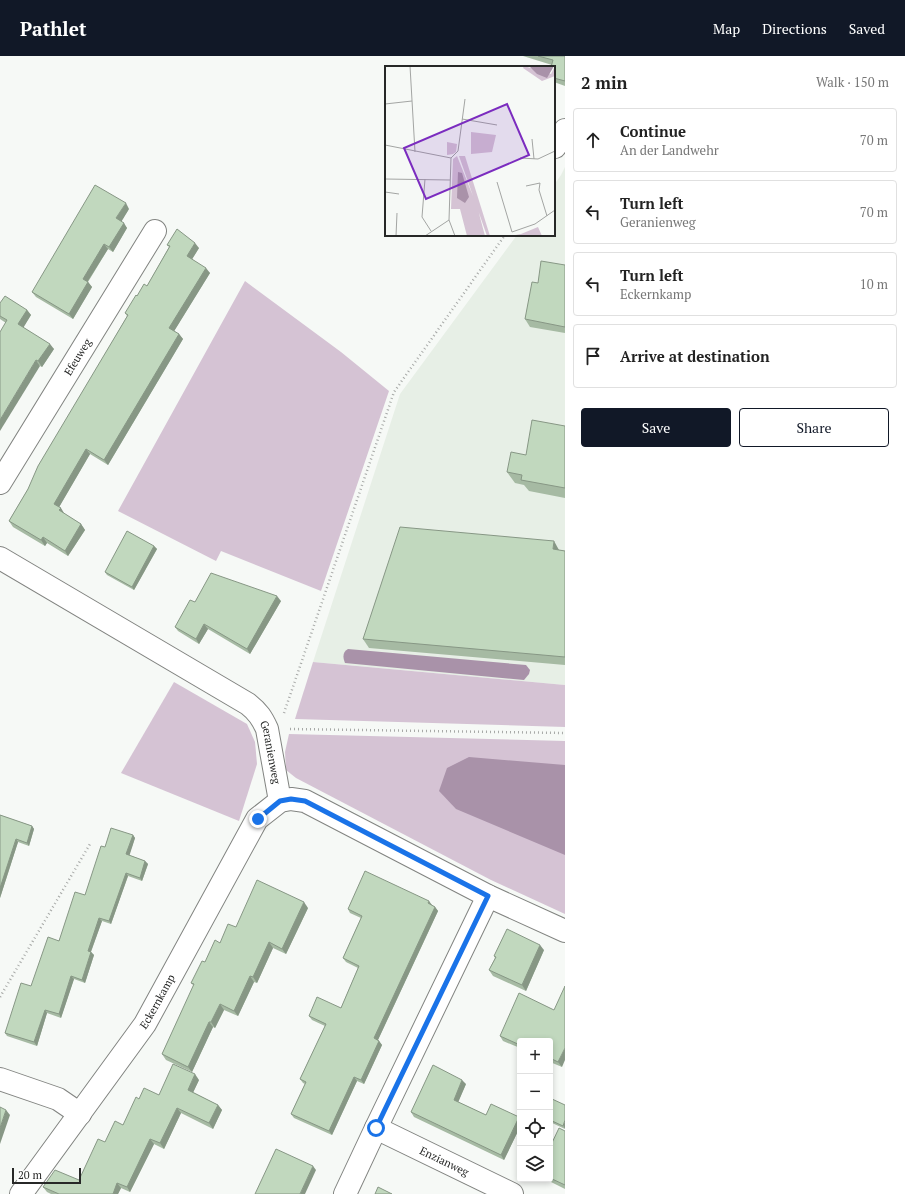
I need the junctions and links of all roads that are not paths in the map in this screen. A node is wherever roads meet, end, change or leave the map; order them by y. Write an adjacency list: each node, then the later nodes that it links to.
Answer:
1 (155, 230): 2 (street, Efeuweg)
2 (0, 483)
3 (0, 558): 4 (street, Geranienweg)
4 (280, 801): 5 (street); 8 (street, Eckernkamp)
5 (488, 896): 6 (street); 9 (street)
6 (565, 931)
7 (0, 1078): 8 (street)
8 (80, 1114): 10 (street, Eckernkamp)
9 (376, 1128): 11 (street); 12 (street, Enzianweg)
10 (21, 1194)
11 (345, 1194)
12 (512, 1194)

